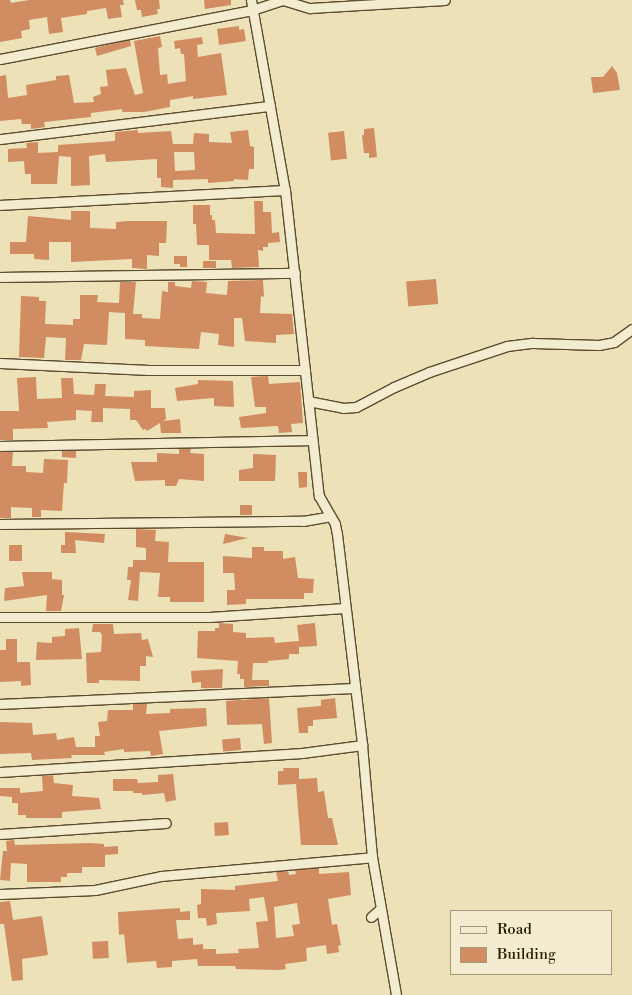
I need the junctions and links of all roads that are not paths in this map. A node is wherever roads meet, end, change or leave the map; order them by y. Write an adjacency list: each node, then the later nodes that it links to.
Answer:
1 (250, 0): 3 (street)
2 (445, 0): 3 (street)
3 (252, 10): 4 (street); 5 (street)
4 (0, 59)
5 (270, 106): 6 (street); 7 (street)
6 (0, 139)
7 (285, 190): 8 (street); 9 (street)
8 (0, 205)
9 (295, 273): 10 (street); 13 (street)
10 (0, 277)
11 (632, 329): 14 (street)
12 (0, 363): 13 (street)
13 (305, 370): 14 (street)
14 (308, 401): 15 (street)
15 (312, 440): 16 (street); 17 (street)
16 (0, 446)
17 (330, 516): 18 (street); 19 (street)
18 (0, 524)
19 (345, 608): 20 (street); 21 (street)
20 (0, 617)
21 (355, 688): 22 (street); 23 (street)
22 (0, 704)
23 (362, 745): 24 (street); 27 (street)
24 (0, 772)
25 (166, 823): 26 (street)
26 (0, 834)
27 (372, 857): 28 (street); 29 (street)
28 (0, 894)
29 (380, 909): 30 (street); 31 (street)
30 (371, 917)
31 (396, 995)

